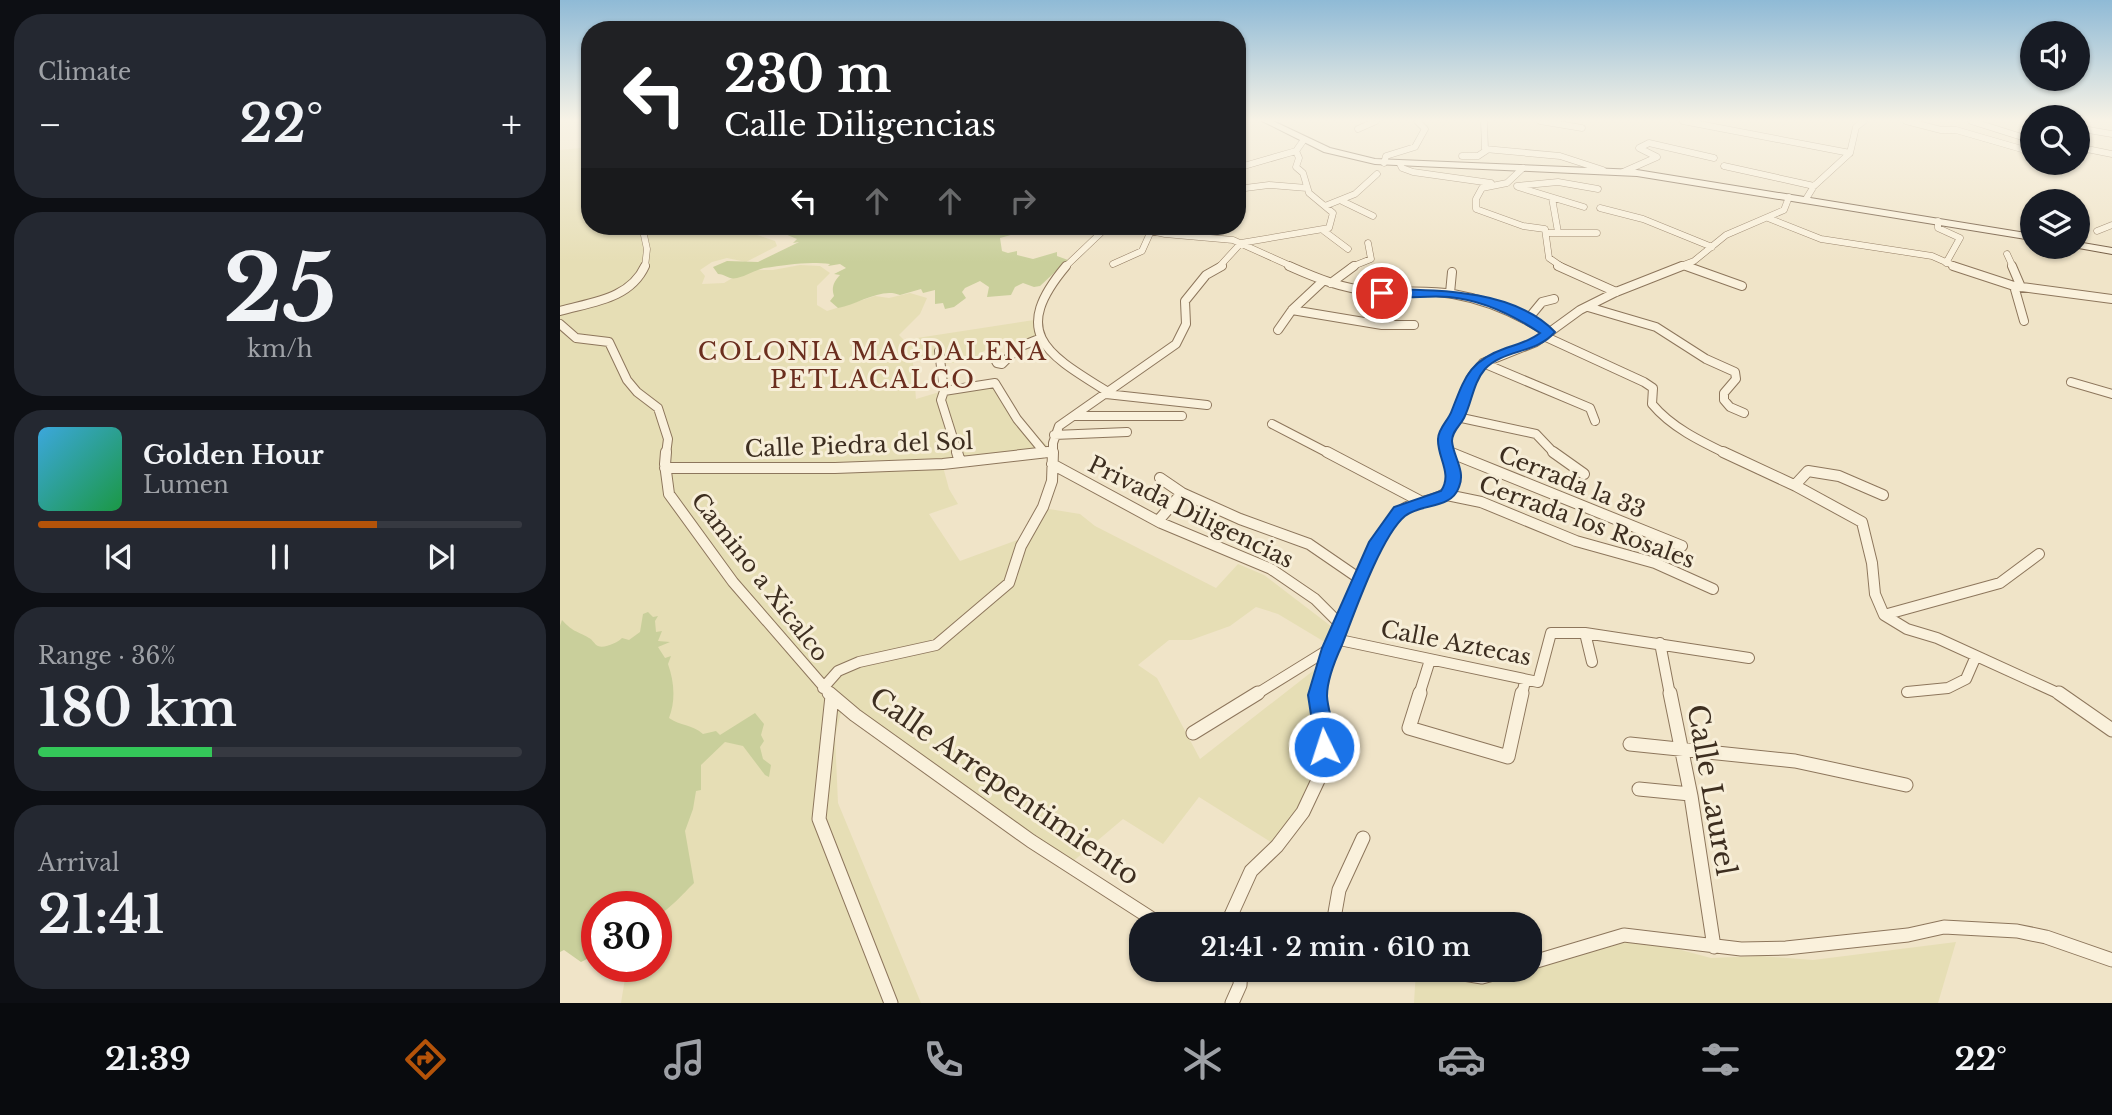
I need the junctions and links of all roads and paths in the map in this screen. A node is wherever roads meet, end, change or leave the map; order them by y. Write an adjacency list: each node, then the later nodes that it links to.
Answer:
1 (1297, 168): 17 (street)
2 (1402, 168): 13 (street)
3 (1517, 168): 4 (main road)
4 (1523, 168): 9 (main road); 12 (street)
5 (1596, 168): 9 (street)
6 (1633, 168): 10 (street)
7 (1732, 168): 15 (street)
8 (1834, 168): 15 (street)
9 (1603, 170): 10 (main road)
10 (1623, 172): 20 (main road)
11 (1377, 174): 23 (street)
12 (1507, 183): 13 (street); 14 (street)
13 (1495, 184): 35 (street)
14 (1517, 186): 18 (street); 19 (street)
15 (1814, 186): 22 (street)
16 (1246, 188): 17 (street)
17 (1307, 188): 25 (street)
18 (1598, 189)
19 (1539, 194): 21 (street); 24 (street)
20 (1789, 197): 22 (main road); 29 (street)
21 (1552, 198): 26 (street); 34 (street)
22 (1806, 199): 30 (main road)
23 (1342, 201): 25 (street); 28 (street)
24 (1534, 202)
25 (1325, 206): 32 (street)
26 (1584, 207)
27 (1600, 208): 44 (street)
28 (1373, 216)
29 (1768, 218): 44 (street); 49 (street)
30 (1937, 221): 41 (main road); 49 (street)
31 (2112, 225): 33 (street)
32 (1324, 231): 42 (street); 46 (street)
33 (2097, 231)
34 (1558, 232): 35 (street); 36 (street)
35 (1546, 233): 56 (street)
36 (1597, 233)
37 (643, 235): 62 (street)
38 (1099, 235): 69 (street)
39 (1146, 235): 50 (street)
40 (1191, 235): 42 (street)
41 (2020, 235)
42 (1241, 243): 53 (street); 75 (street)
43 (1368, 243): 53 (street)
44 (1712, 247): 51 (street)
45 (2090, 247): 47 (main road)
46 (1348, 249)
47 (2112, 251)
48 (2007, 254): 55 (street)
49 (1946, 263): 55 (street)
50 (1113, 264)
51 (1684, 265): 54 (street); 56 (street)
52 (1452, 272): 57 (street)
53 (1327, 282): 57 (street); 61 (street)
54 (1742, 286)
55 (2017, 286): 59 (street); 64 (street)
56 (1616, 292): 60 (street)
57 (1450, 293): 63 (street)
58 (1554, 299): 63 (street)
59 (2112, 299)
60 (1588, 307): 68 (street); 78 (street)
61 (1292, 310): 66 (street); 67 (street)
62 (560, 311)
63 (1528, 319): 68 (street)
64 (2024, 321)
65 (560, 324): 89 (street, Camino a Xicalco)
66 (1414, 325)
67 (1278, 330)
68 (1547, 335): 72 (street); 92 (street)
69 (1039, 339): 71 (street); 75 (street)
70 (939, 351): 74 (street)
71 (992, 354)
72 (1483, 363): 81 (street); 82 (street)
73 (2071, 382): 76 (street)
74 (944, 391): 87 (street); 88 (street)
75 (1107, 393): 77 (street); 79 (street)
76 (2112, 394)
77 (1207, 405)
78 (1744, 413)
79 (1075, 416): 80 (street); 85 (street)
80 (1182, 416)
81 (1457, 417): 86 (street); 90 (street)
82 (1595, 421)
83 (1272, 424): 96 (street)
84 (1127, 432): 85 (street)
85 (1054, 435): 87 (street)
86 (1448, 452): 94 (street); 98 (street, Cerrada la 33)
87 (1050, 456): 88 (street, Calle Piedra del Sol); 97 (street, Privada Diligencias); 112 (street)
88 (960, 462): 89 (street, Calle Piedra del Sol)
89 (665, 468): 112 (street, Camino a Xicalco)
90 (1584, 474)
91 (1160, 478): 93 (street)
92 (1795, 485): 95 (street); 102 (street)
93 (1182, 493): 97 (street); 100 (street)
94 (1447, 495): 96 (street); 101 (street, Cerrada los Rosales)
95 (1883, 495)
96 (1422, 502): 100 (street)
97 (1158, 522): 103 (street, Privada Diligencias)
98 (1682, 546)
99 (2039, 554): 102 (street)
100 (1360, 579): 103 (street)
101 (1713, 589)
102 (1884, 615): 107 (street)
103 (1342, 626): 106 (street)
104 (1585, 633): 105 (street, Calle Aztecas); 110 (street); 111 (street, Calle Aztecas)
105 (1660, 643): 108 (street, Calle Aztecas); 117 (street, Calle Laurel)
106 (1333, 644): 109 (street, Calle Aztecas); 115 (street); 123 (street)
107 (1976, 656): 113 (street); 114 (street)
108 (1749, 658)
109 (1430, 660): 111 (street, Calle Aztecas); 111 (street)
110 (1592, 662)
111 (1525, 681)
112 (827, 692): 122 (street, Calle Arrepentimiento); 129 (street)
113 (1907, 692)
114 (2112, 730)
115 (1193, 733)
116 (1630, 744): 117 (street)
117 (1681, 750): 118 (street); 120 (street, Calle Laurel)
118 (1906, 785)
119 (1639, 789): 120 (street)
120 (1690, 794): 125 (street, Calle Laurel)
121 (1363, 838): 124 (street)
122 (1141, 912)
123 (1232, 912)
124 (1333, 912)
125 (1714, 947): 126 (street); 127 (street)
126 (1542, 959)
127 (2112, 960)
128 (1240, 982): 130 (street)
129 (891, 1003)
130 (1232, 1003)

